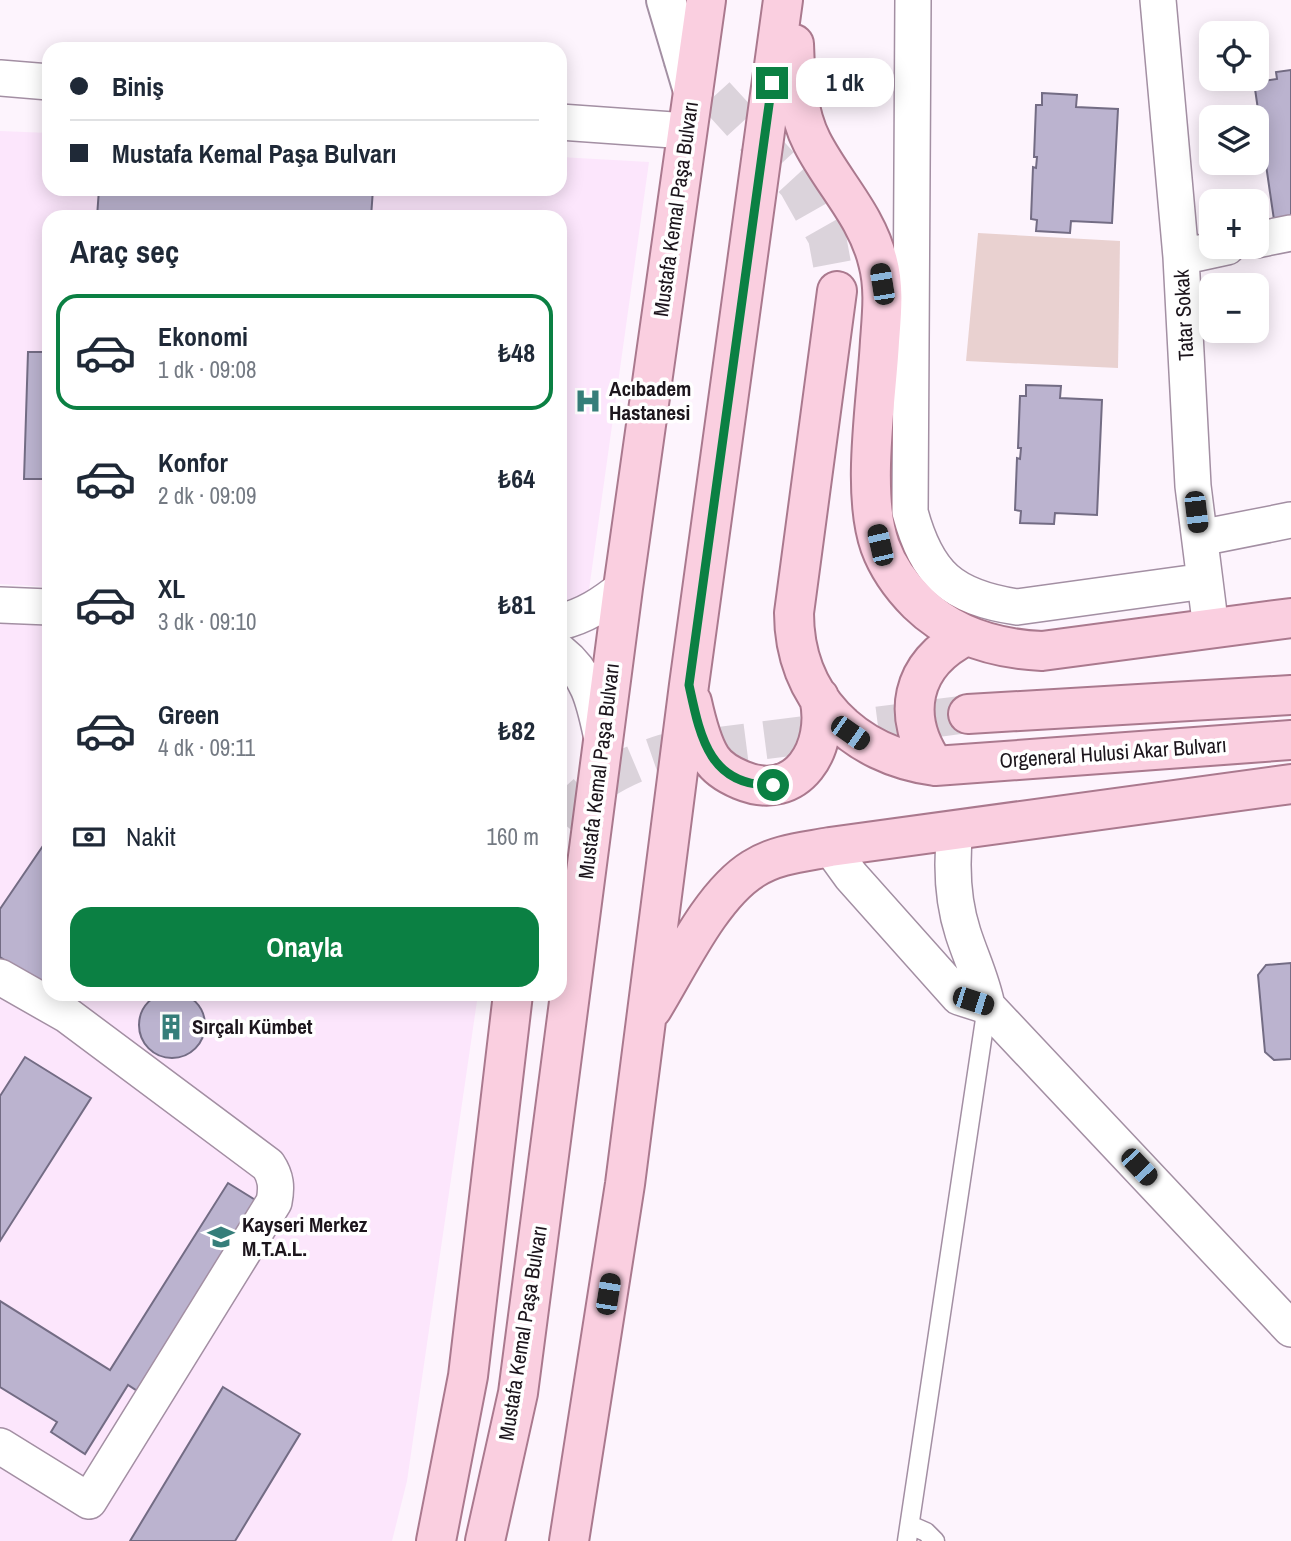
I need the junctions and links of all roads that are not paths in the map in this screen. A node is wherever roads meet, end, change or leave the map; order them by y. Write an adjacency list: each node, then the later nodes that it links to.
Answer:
1 (666, 0): 9 (street)
2 (706, 0): 9 (main road, Mustafa Kemal Paşa Bulvarı)
3 (783, 0): 28 (main road)
4 (793, 0): 26 (main road)
5 (913, 0): 19 (street)
6 (1158, 0): 15 (street, Tatar Sokak)
7 (0, 78): 8 (street)
8 (42, 81)
9 (693, 91): 11 (main road, Mustafa Kemal Paşa Bulvarı)
10 (567, 122): 11 (street)
11 (687, 131): 20 (main road, Mustafa Kemal Paşa Bulvarı)
12 (1291, 233): 13 (street)
13 (1269, 237)
14 (1199, 253): 15 (street)
15 (1181, 257): 18 (street, Tatar Sokak)
16 (837, 291): 30 (main road)
17 (1291, 520): 18 (street)
18 (1200, 538): 19 (street, Tatar Sokak)
19 (1205, 581): 25 (street, Tatar Sokak)
20 (623, 588): 24 (street); 33 (main road, Mustafa Kemal Paşa Bulvarı)
21 (0, 605): 22 (street)
22 (42, 607)
23 (1291, 618): 25 (main road)
24 (567, 620)
25 (1211, 629): 26 (main road)
26 (966, 636): 34 (main road)
27 (567, 659): 33 (street)
28 (689, 685): 30 (main road); 43 (main road)
29 (1291, 695): 31 (main road)
30 (819, 697): 34 (main road, Orgeneral Hulusi Akar Bulvarı)
31 (968, 714)
32 (1291, 740): 34 (main road, Orgeneral Hulusi Akar Bulvarı)
33 (603, 743): 48 (main road, Mustafa Kemal Paşa Bulvarı)
34 (935, 766)
35 (1291, 784): 36 (main road)
36 (955, 830): 37 (main road); 42 (street)
37 (830, 847): 42 (street); 43 (main road)
38 (0, 978): 39 (street)
39 (42, 999)
40 (45, 1001): 45 (street)
41 (512, 1001): 47 (main road)
42 (987, 1006): 44 (street); 46 (lane)
43 (646, 1020): 49 (main road)
44 (1291, 1329)
45 (0, 1446)
46 (908, 1533): 50 (lane)
47 (436, 1541)
48 (485, 1541)
49 (569, 1541)
50 (935, 1541)

